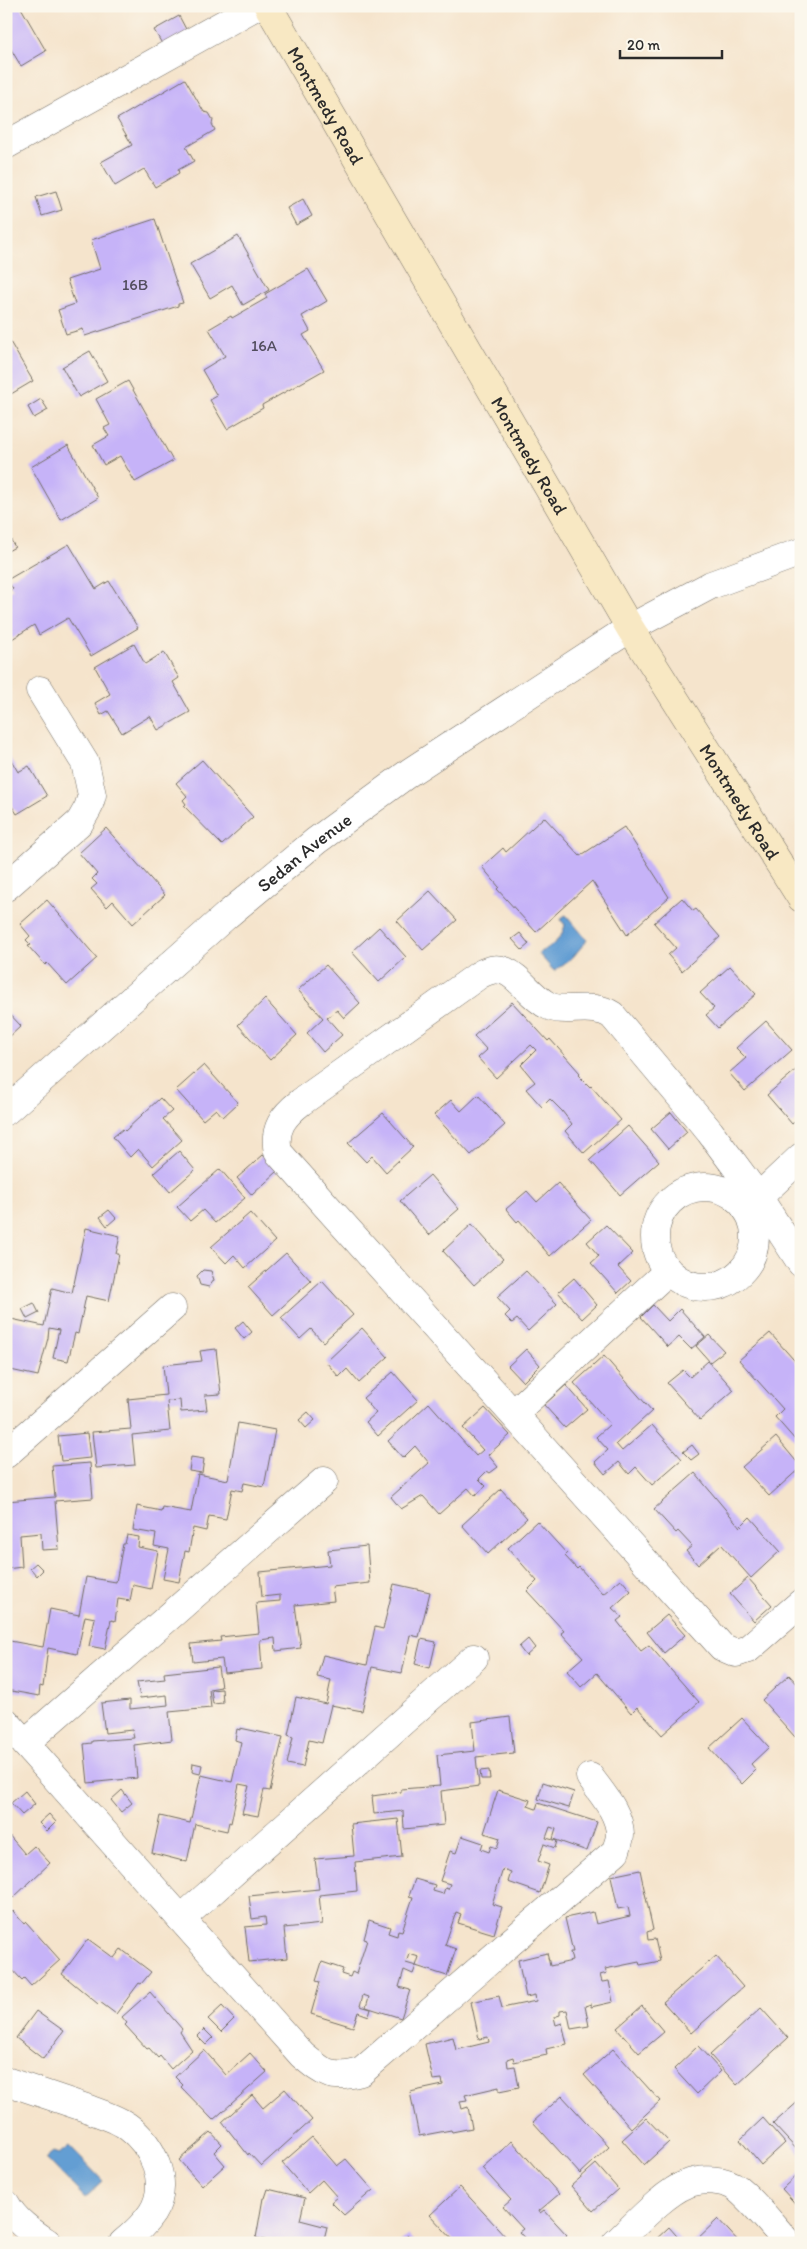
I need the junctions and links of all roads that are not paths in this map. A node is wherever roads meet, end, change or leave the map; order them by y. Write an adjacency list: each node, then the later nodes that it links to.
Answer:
1 (256, 6): 3 (street)
2 (268, 6): 5 (street, Montmedy Road)
3 (6, 145)
4 (801, 552): 5 (street, Sedan Avenue)
5 (630, 628): 8 (street, Montmedy Road); 9 (street, Sedan Avenue)
6 (40, 690): 7 (street)
7 (6, 887)
8 (801, 898)
9 (6, 1111)
10 (801, 1157): 11 (street)
11 (753, 1204): 12 (street); 13 (street); 13 (street); 15 (street)
12 (801, 1263)
13 (668, 1271): 15 (street)
14 (172, 1308): 16 (street)
15 (514, 1413): 18 (street)
16 (6, 1454)
17 (324, 1481): 21 (street)
18 (801, 1603)
19 (474, 1658): 23 (street)
20 (6, 1722): 21 (street)
21 (25, 1743): 23 (street)
22 (590, 1777): 23 (street)
23 (181, 1919)
24 (6, 2081): 27 (street)
25 (6, 2204): 26 (street)
26 (48, 2243)
27 (123, 2243)
28 (616, 2243): 29 (street)
29 (788, 2243)

